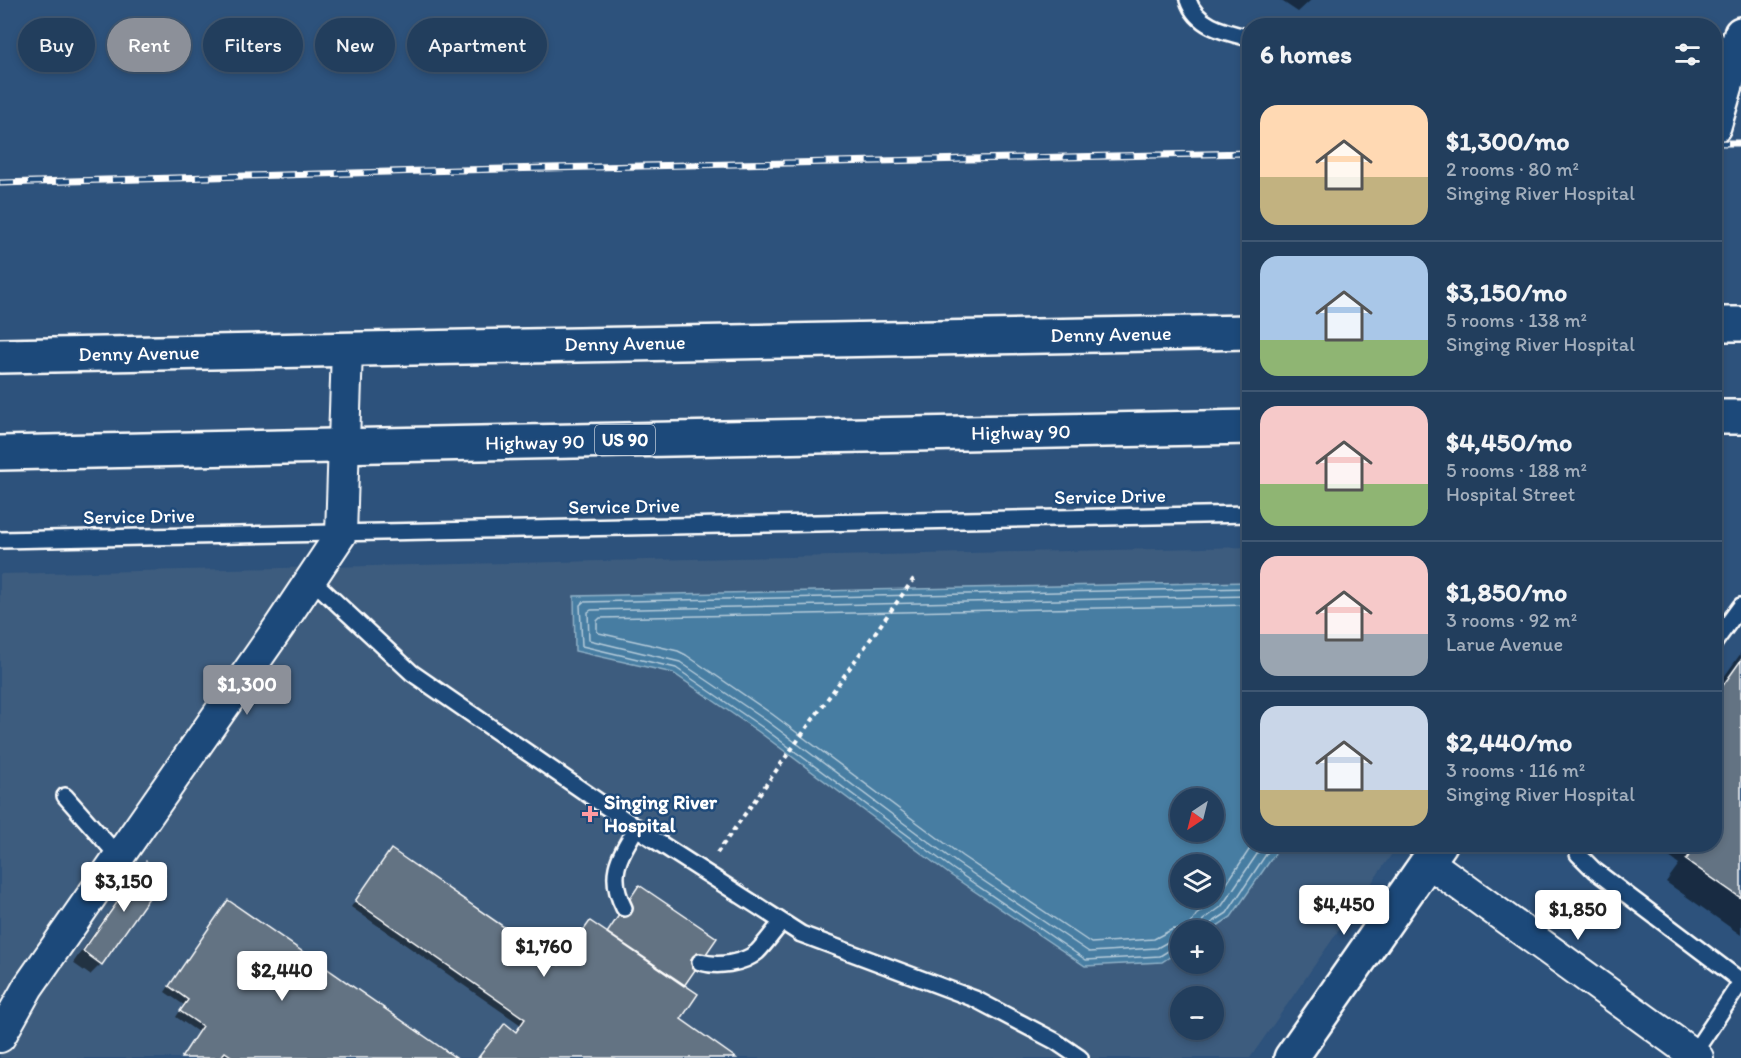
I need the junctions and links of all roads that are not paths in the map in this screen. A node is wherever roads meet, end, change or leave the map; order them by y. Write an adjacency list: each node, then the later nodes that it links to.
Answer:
1 (1188, 0): 2 (lane)
2 (1242, 36)
3 (1731, 40): 4 (main road)
4 (1722, 86)
5 (1722, 324): 6 (main road)
6 (1741, 324)
7 (1242, 332): 8 (main road, Denny Avenue)
8 (347, 349): 9 (main road, Denny Avenue); 13 (street)
9 (0, 356)
10 (1722, 417): 11 (main road)
11 (1741, 417)
12 (1242, 427): 13 (main road, Highway 90 / US 90)
13 (344, 446): 14 (main road, Highway 90 / US 90); 16 (street)
14 (0, 453)
15 (1242, 514): 16 (lane, Service Drive)
16 (341, 534): 17 (lane, Service Drive); 18 (street)
17 (0, 540)
18 (311, 579): 22 (lane); 25 (street)
19 (1741, 606): 20 (lane)
20 (1722, 632)
21 (65, 796): 25 (lane)
22 (637, 827): 26 (lane); 27 (lane)
23 (1578, 852): 29 (lane)
24 (1434, 853): 31 (street); 33 (main road)
25 (118, 856): 30 (street)
26 (624, 908)
27 (782, 921): 28 (lane); 32 (lane)
28 (700, 962)
29 (1741, 982): 31 (lane)
30 (0, 1037)
31 (1695, 1056)
32 (1080, 1058)
33 (1291, 1058)

